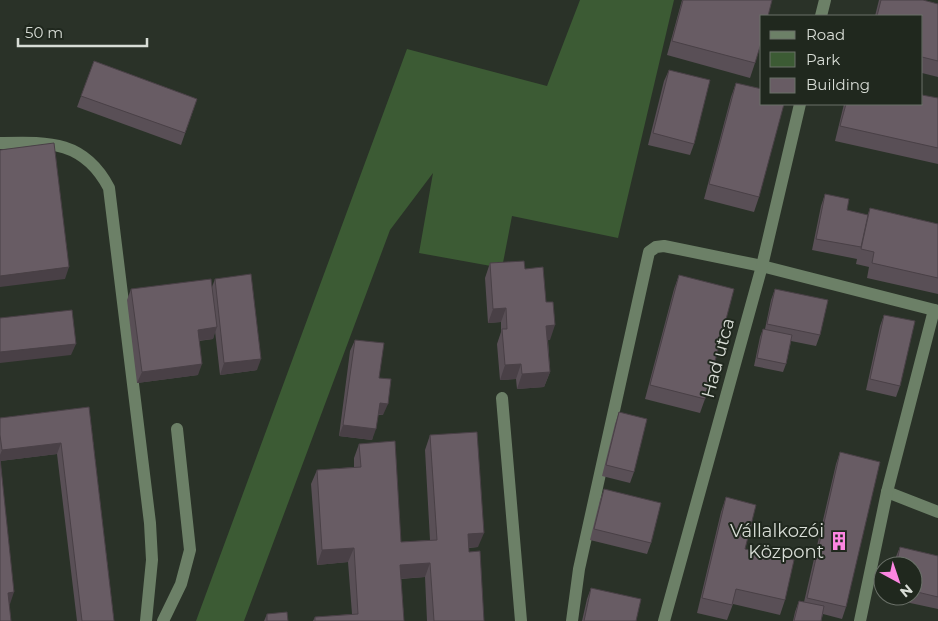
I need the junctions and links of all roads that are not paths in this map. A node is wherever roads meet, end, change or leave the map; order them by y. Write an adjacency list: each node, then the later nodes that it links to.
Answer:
1 (825, 0): 2 (street)
2 (821, 15)
3 (800, 105): 5 (street, Had utca)
4 (0, 143): 11 (street)
5 (762, 266): 6 (street); 14 (street); 15 (street, Had utca)
6 (936, 310): 9 (street)
7 (502, 398): 13 (street)
8 (177, 430): 12 (street)
9 (887, 492): 10 (street); 16 (street)
10 (938, 512)
11 (146, 621)
12 (163, 621)
13 (521, 621)
14 (572, 621)
15 (664, 621)
16 (860, 621)

